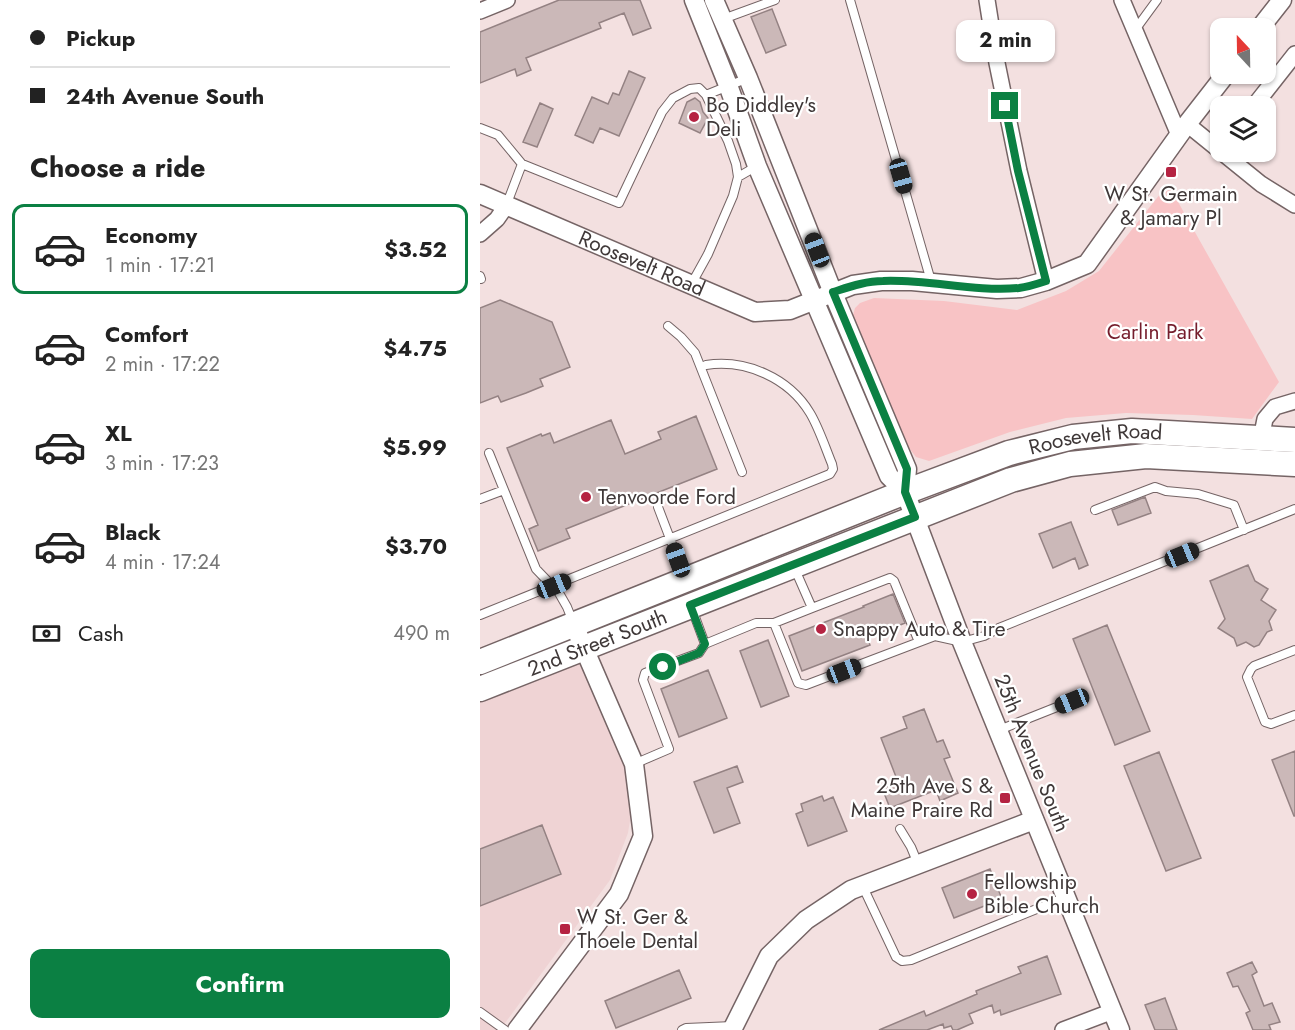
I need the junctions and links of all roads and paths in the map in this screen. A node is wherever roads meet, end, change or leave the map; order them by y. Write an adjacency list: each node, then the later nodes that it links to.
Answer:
1 (507, 0): 10 (street)
2 (694, 0): 17 (street, 25th Avenue South)
3 (714, 0): 12 (street, 25th Avenue South)
4 (775, 0): 12 (lane)
5 (850, 0): 32 (lane)
6 (987, 0): 31 (street)
7 (1122, 0): 13 (street)
8 (1157, 0): 13 (lane)
9 (1282, 0): 11 (street)
10 (480, 11)
11 (1268, 18)
12 (722, 20): 15 (street, 25th Avenue South)
13 (1134, 31): 21 (street)
14 (1295, 54): 19 (street)
15 (748, 78): 17 (lane); 34 (street, 25th Avenue South)
16 (1218, 84): 21 (street, Roosevelt Road)
17 (728, 86): 18 (lane); 25 (street, 25th Avenue South)
18 (706, 96): 24 (lane); 26 (lane)
19 (1262, 96)
20 (480, 128): 24 (lane)
21 (1183, 130): 22 (street); 31 (street, Roosevelt Road)
22 (1210, 144)
23 (1235, 162): 28 (street)
24 (522, 164): 29 (lane)
25 (757, 166): 26 (lane); 35 (street, 25th Avenue South)
26 (738, 177): 33 (lane)
27 (480, 194): 29 (street, Roosevelt Road)
28 (1295, 205)
29 (506, 206): 30 (street); 33 (street, Roosevelt Road)
30 (480, 234)
31 (1046, 281): 32 (street, Roosevelt Road)
32 (931, 283): 34 (street, Roosevelt Road)
33 (691, 285): 35 (street, Roosevelt Road)
34 (833, 292): 35 (street, Roosevelt Road); 45 (street, 25th Avenue South)
35 (813, 300): 45 (street, 25th Avenue South)
36 (668, 326): 43 (lane)
37 (706, 366): 52 (lane)
38 (1295, 401): 39 (street)
39 (1261, 439): 40 (main road, Roosevelt Road); 45 (main road, Roosevelt Road)
40 (1295, 440)
41 (489, 453): 44 (lane)
42 (1295, 464): 50 (main road, Roosevelt Road)
43 (742, 472)
44 (504, 490): 46 (lane); 55 (lane)
45 (905, 492): 50 (street, 25th Avenue South); 54 (main road, 2nd Street South)
46 (480, 499)
47 (658, 507): 52 (lane)
48 (1095, 510): 51 (lane)
49 (1295, 510): 51 (lane)
50 (915, 517): 53 (main road, 2nd Street South); 62 (street, 25th Avenue South)
51 (1244, 530): 62 (lane)
52 (670, 539): 54 (lane); 55 (lane)
53 (794, 565): 56 (main road, 2nd Street South); 57 (lane)
54 (685, 581): 60 (main road, 2nd Street South)
55 (554, 586): 58 (lane); 60 (lane)
56 (690, 605): 63 (lane); 64 (main road, 2nd Street South)
57 (812, 608): 59 (lane); 61 (lane)
58 (480, 615)
59 (774, 622): 61 (lane); 63 (lane)
60 (574, 624): 64 (street); 66 (main road, 2nd Street South)
61 (920, 642): 62 (lane)
62 (962, 642): 70 (street, 25th Avenue South)
63 (705, 644): 71 (lane)
64 (584, 648): 67 (main road, 2nd Street South); 71 (street)
65 (1295, 650): 69 (lane)
66 (480, 662)
67 (480, 690)
68 (1072, 701): 70 (lane)
69 (1295, 715)
70 (998, 731): 72 (street, 25th Avenue South)
71 (634, 764): 82 (street)
72 (1034, 820): 74 (street); 76 (street, 25th Avenue South)
73 (900, 829): 74 (lane)
74 (918, 864): 75 (street)
75 (856, 888): 76 (lane); 79 (street)
76 (1066, 897): 77 (street, 25th Avenue South)
77 (1113, 1011): 83 (street); 84 (street, 25th Avenue South)
78 (480, 1012): 81 (lane)
79 (733, 1028): 80 (lane)
80 (684, 1029)
81 (505, 1030)
82 (517, 1030)
83 (1063, 1030)
84 (1120, 1030)

